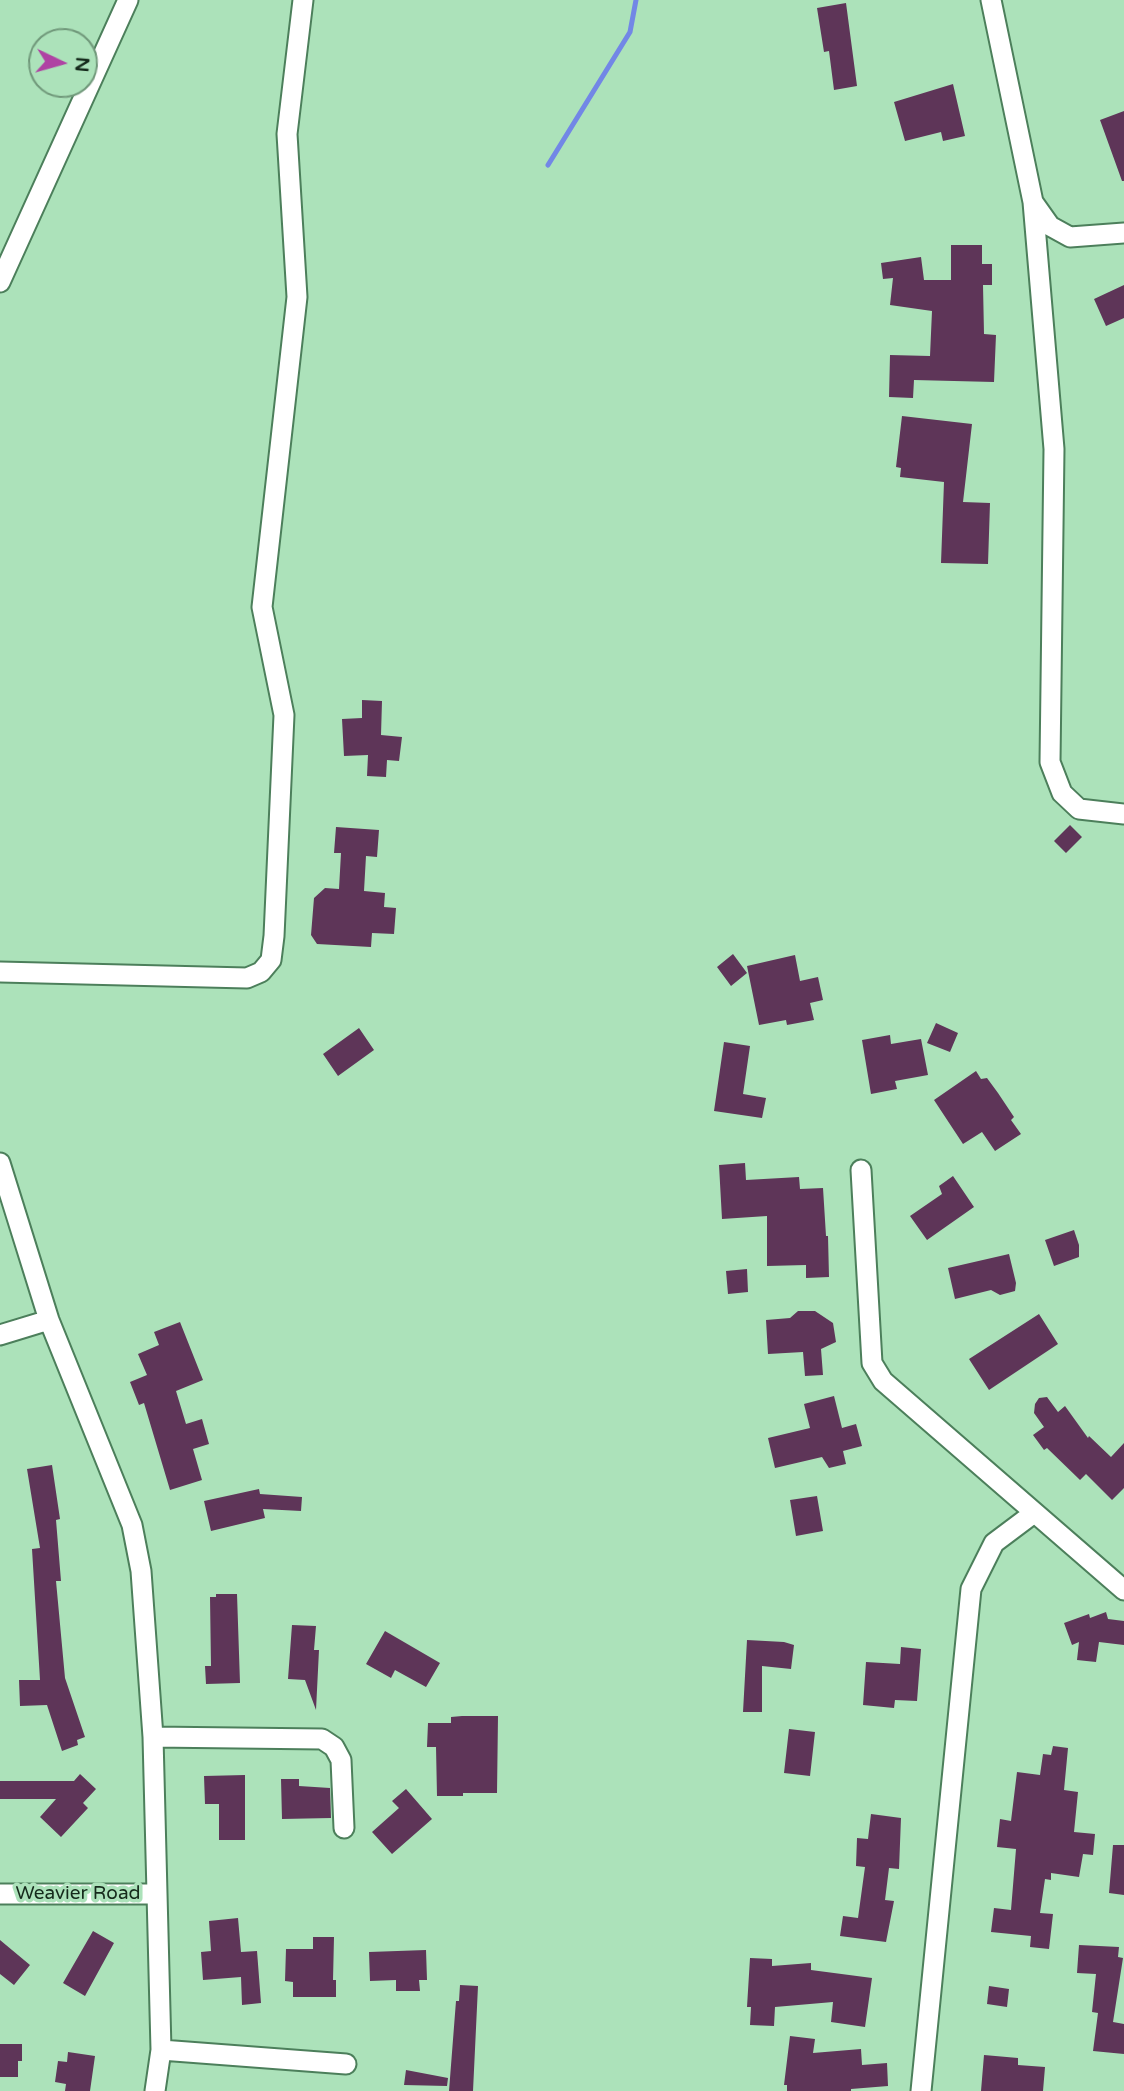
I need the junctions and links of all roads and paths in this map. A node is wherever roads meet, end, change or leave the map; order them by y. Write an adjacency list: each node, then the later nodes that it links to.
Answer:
1 (128, 0): 6 (street)
2 (303, 0): 8 (street)
3 (991, 0): 4 (street)
4 (1033, 202): 5 (street); 7 (street)
5 (1124, 233)
6 (0, 282)
7 (1124, 814)
8 (0, 972)
9 (0, 1163): 11 (street)
10 (861, 1170): 13 (street)
11 (50, 1320): 12 (street); 15 (street)
12 (0, 1335)
13 (1034, 1513): 14 (street); 22 (street)
14 (1124, 1590)
15 (153, 1737): 16 (street); 18 (street)
16 (344, 1828)
17 (0, 1894): 18 (street, Weavier Road)
18 (156, 1894): 19 (street)
19 (160, 2050): 20 (street); 21 (street)
20 (346, 2064)
21 (155, 2091)
22 (921, 2091)

